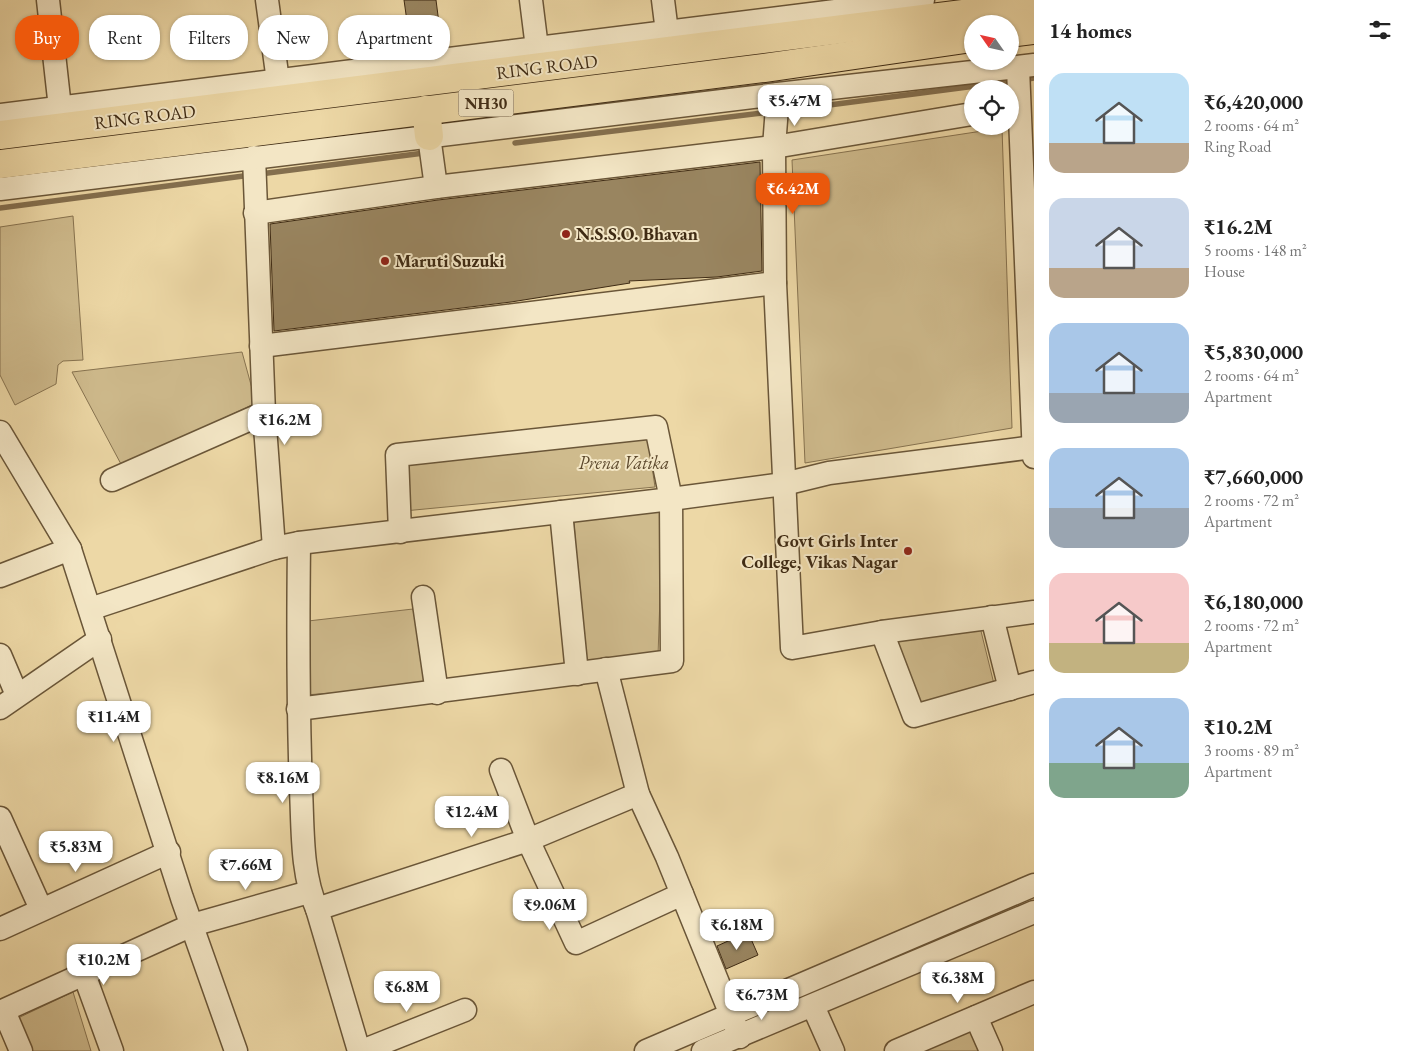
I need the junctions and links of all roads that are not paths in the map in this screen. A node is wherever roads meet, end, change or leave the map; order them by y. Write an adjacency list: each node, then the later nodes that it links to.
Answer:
1 (48, 0): 15 (street)
2 (267, 0): 12 (street)
3 (531, 0): 11 (street)
4 (663, 0): 9 (street)
5 (911, 1): 7 (street)
6 (1019, 12): 7 (highway, RING ROAD / NH30); 8 (highway, RING ROAD / NH30)
7 (789, 18): 9 (street); 19 (highway, RING ROAD / NH30)
8 (1034, 30)
9 (667, 32): 11 (street)
10 (964, 39): 18 (highway, RING ROAD / NH30)
11 (537, 48): 12 (street)
12 (278, 81): 15 (street)
13 (1022, 88): 14 (street); 26 (street)
14 (779, 99): 18 (street); 20 (street)
15 (60, 108): 16 (street)
16 (0, 115)
17 (964, 115): 20 (street)
18 (429, 131): 21 (highway, RING ROAD / NH30); 22 (street); 23 (street)
19 (0, 135)
20 (774, 146): 23 (street); 27 (street)
21 (0, 164)
22 (255, 170): 24 (street); 25 (street)
23 (435, 180): 25 (street)
24 (0, 189)
25 (255, 213): 28 (street)
26 (1030, 254): 31 (street)
27 (775, 283): 28 (street); 35 (street)
28 (261, 346): 29 (street)
29 (264, 413): 34 (street); 40 (street)
30 (0, 432): 32 (street)
31 (1034, 447): 33 (street); 35 (street)
32 (6, 457): 41 (street)
33 (1034, 457)
34 (112, 480)
35 (784, 484): 36 (street); 47 (street)
36 (671, 499): 37 (street); 38 (street); 50 (street)
37 (561, 512): 38 (street); 51 (street)
38 (400, 532): 39 (street)
39 (299, 543): 40 (street); 56 (street)
40 (274, 548): 44 (street)
41 (70, 549): 42 (street); 44 (street)
42 (0, 576)
43 (423, 597): 54 (street)
44 (90, 609): 48 (street)
45 (1034, 612): 46 (street)
46 (992, 617): 47 (street); 53 (street)
47 (882, 632): 53 (street)
48 (100, 639): 55 (street); 61 (street)
49 (0, 655): 55 (street)
50 (606, 669): 51 (street); 58 (street)
51 (577, 674): 54 (street)
52 (1034, 682): 53 (street)
53 (1010, 689)
54 (437, 693): 56 (street)
55 (9, 701)
56 (298, 710): 64 (street)
57 (501, 770): 60 (street)
58 (638, 794): 60 (street); 63 (street)
59 (0, 818): 66 (street)
60 (528, 840): 63 (street); 64 (street)
61 (169, 852): 66 (street); 68 (street)
62 (1034, 885): 65 (street)
63 (682, 894): 78 (street)
64 (313, 901): 68 (street); 85 (street)
65 (979, 908): 70 (street); 71 (street)
66 (41, 909): 69 (street)
67 (1034, 912): 70 (street)
68 (192, 925): 72 (street); 84 (street)
69 (0, 928)
70 (986, 932): 73 (street)
71 (864, 957): 73 (street); 78 (street)
72 (84, 974): 77 (street); 83 (street)
73 (873, 981): 75 (street)
74 (1034, 992): 79 (street)
75 (813, 1006): 80 (street); 88 (street)
76 (465, 1010): 85 (street)
77 (2, 1012): 82 (street)
78 (730, 1014): 80 (street); 86 (street)
79 (976, 1017): 81 (street); 89 (street)
80 (740, 1037): 87 (street)
81 (909, 1049)
82 (20, 1051)
83 (112, 1051)
84 (236, 1051)
85 (360, 1051)
86 (646, 1051)
87 (703, 1051)
88 (833, 1051)
89 (991, 1051)

